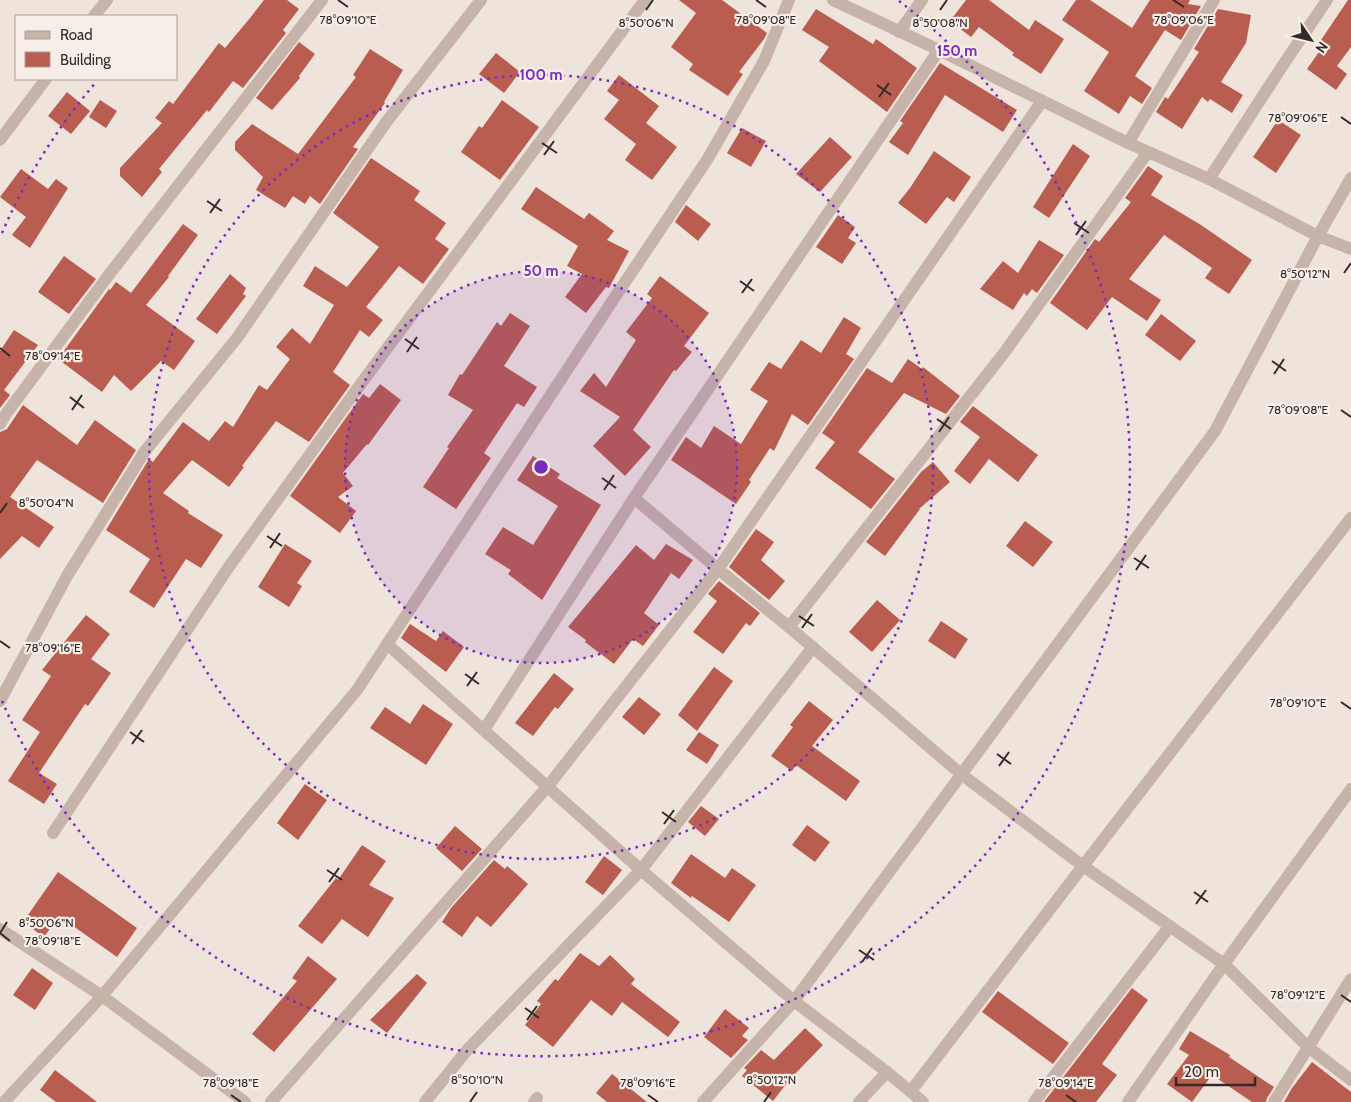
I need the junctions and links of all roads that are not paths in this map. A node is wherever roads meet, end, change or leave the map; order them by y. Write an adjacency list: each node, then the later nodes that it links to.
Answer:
1 (107, 0): 10 (street)
2 (322, 0): 22 (street)
3 (480, 0): 29 (street)
4 (645, 0): 34 (street)
5 (789, 0): 27 (street)
6 (833, 0): 11 (street)
7 (922, 0): 11 (street)
8 (1214, 0): 16 (street)
9 (1327, 0): 19 (street)
10 (95, 15)
11 (899, 32): 12 (street)
12 (939, 50): 14 (street); 23 (street)
13 (45, 80): 15 (street)
14 (1042, 101): 16 (street); 25 (street)
15 (0, 140)
16 (1128, 143): 17 (street)
17 (1148, 152): 19 (street); 26 (street)
18 (1351, 178): 20 (street)
19 (1209, 179): 20 (street)
20 (1318, 236): 21 (street); 31 (street)
21 (1351, 249)
22 (0, 424)
23 (634, 498): 25 (street); 30 (street)
24 (1351, 518): 35 (street)
25 (718, 569): 26 (street); 32 (street)
26 (790, 627): 28 (street)
27 (387, 644): 30 (street); 41 (street)
28 (813, 647): 31 (street); 36 (street)
29 (0, 701)
30 (484, 730): 32 (street)
31 (961, 774): 35 (street); 42 (street)
32 (548, 786): 36 (street); 49 (street)
33 (1351, 789): 39 (street)
34 (52, 833)
35 (1083, 866): 37 (street); 46 (street)
36 (641, 870): 42 (street); 50 (street)
37 (1170, 926): 39 (street); 54 (street)
38 (0, 929): 41 (street)
39 (1224, 964): 43 (street); 55 (street)
40 (1351, 979): 43 (street)
41 (102, 996): 47 (street); 48 (street)
42 (794, 1000): 44 (street); 51 (street)
43 (1308, 1048): 45 (street); 56 (street)
44 (887, 1072): 46 (street); 52 (street)
45 (1351, 1080)
46 (911, 1091): 53 (street)
47 (4, 1102)
48 (245, 1102)
49 (270, 1102)
50 (425, 1102)
51 (703, 1102)
52 (859, 1102)
53 (923, 1102)
54 (1034, 1102)
55 (1128, 1102)
56 (1274, 1102)

